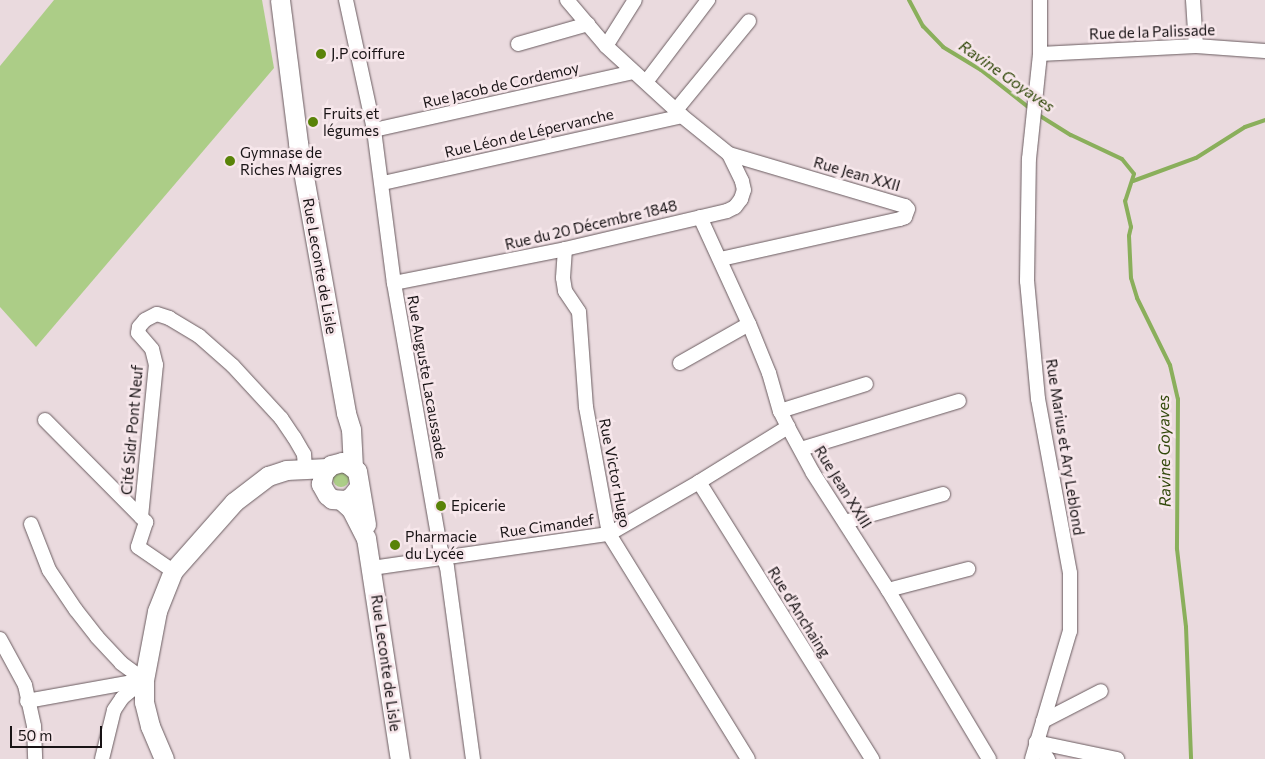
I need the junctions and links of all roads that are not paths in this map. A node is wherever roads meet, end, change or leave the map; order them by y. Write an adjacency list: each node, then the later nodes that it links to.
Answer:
1 (280, 0): 30 (main road, Rue Leconte de Lisle)
2 (346, 0): 18 (street, Rue Auguste Lacaussade)
3 (568, 0): 9 (street, Rue Jean XXII)
4 (635, 0): 11 (street)
5 (708, 0): 16 (street)
6 (1040, 0): 14 (street, Rue Marius et Ary Leblond)
7 (1192, 0): 12 (street)
8 (749, 20): 17 (street)
9 (588, 24): 10 (street); 11 (street, Rue Jean XXII)
10 (518, 44)
11 (606, 46): 15 (street, Rue Jean XXII)
12 (1196, 46): 13 (street, Rue de la Palissade); 14 (street, Rue de la Palissade)
13 (1265, 50)
14 (1040, 54): 56 (street, Rue Marius et Ary Leblond)
15 (634, 72): 16 (street, Rue Jean XXII); 18 (street, Rue Jacob de Cordemoy)
16 (646, 82): 17 (street, Rue Jean XXII)
17 (679, 113): 19 (street, Rue Jean XXII); 20 (street, Rue Léon de Lépervanche)
18 (374, 130): 20 (street, Rue Auguste Lacaussade)
19 (729, 154): 21 (street, Rue du 20 Décembre 1848); 23 (street, Rue Jean XXII)
20 (383, 183): 24 (street, Rue Auguste Lacaussade)
21 (700, 217): 22 (street, Rue du 20 Décembre 1848); 23 (street, Rue Jean XXIII)
22 (565, 248): 24 (street, Rue du 20 Décembre 1848); 45 (street, Rue Victor Hugo)
23 (721, 259): 25 (street, Rue Jean XXIII)
24 (394, 283): 47 (street, Rue Auguste Lacaussade)
25 (749, 324): 26 (street); 29 (street, Rue Jean XXIII)
26 (680, 363)
27 (866, 384): 29 (street)
28 (959, 401): 33 (street)
29 (780, 411): 32 (street, Rue Jean XXIII)
30 (346, 413): 34 (main road, Rue Leconte de Lisle); 36 (main road, Rue Leconte de Lisle)
31 (45, 420): 42 (street, Cité Sidr Pont Neuf)
32 (788, 426): 33 (street, Rue Jean XXIII); 38 (street, Rue Cimandef)
33 (800, 449): 43 (street, Rue Jean XXIII)
34 (353, 467): 36 (main road); 39 (main road)
35 (305, 469): 36 (main road); 37 (main road); 42 (street, Cité Sidr Pont Neuf)
36 (328, 472): 37 (main road); 41 (main road)
37 (268, 476): 50 (main road)
38 (699, 482): 45 (street, Rue Cimandef); 64 (street, Rue d'Anchaing)
39 (358, 488): 41 (main road); 46 (main road, Rue Leconte de Lisle)
40 (943, 494): 43 (street)
41 (341, 500): 46 (main road, Rue Leconte de Lisle)
42 (141, 516): 50 (street, Cité Sidr Pont Neuf)
43 (845, 522): 51 (street, Rue Jean XXIII)
44 (31, 524): 53 (street)
45 (609, 534): 47 (street, Rue Cimandef); 63 (street, Rue Victor Hugo)
46 (366, 538): 48 (main road, Rue Leconte de Lisle)
47 (443, 557): 48 (street, Rue Cimandef); 62 (street, Rue Auguste Lacaussade)
48 (372, 568): 61 (main road, Rue Leconte de Lisle)
49 (968, 569): 51 (street)
50 (173, 571): 53 (main road)
51 (888, 590): 65 (street, Rue Jean XXIII)
52 (0, 639): 55 (street)
53 (144, 680): 55 (street); 59 (street); 60 (main road)
54 (1101, 691): 56 (street)
55 (27, 701): 58 (street)
56 (1042, 721): 57 (street, Rue Marius et Ary Leblond)
57 (1036, 742): 66 (street, Rue Marius et Ary Leblond); 67 (street); 68 (street)
58 (36, 759)
59 (102, 759)
60 (164, 759)
61 (400, 759)
62 (473, 759)
63 (748, 759)
64 (872, 759)
65 (989, 759)
66 (1032, 759)
67 (1048, 759)
68 (1117, 759)

